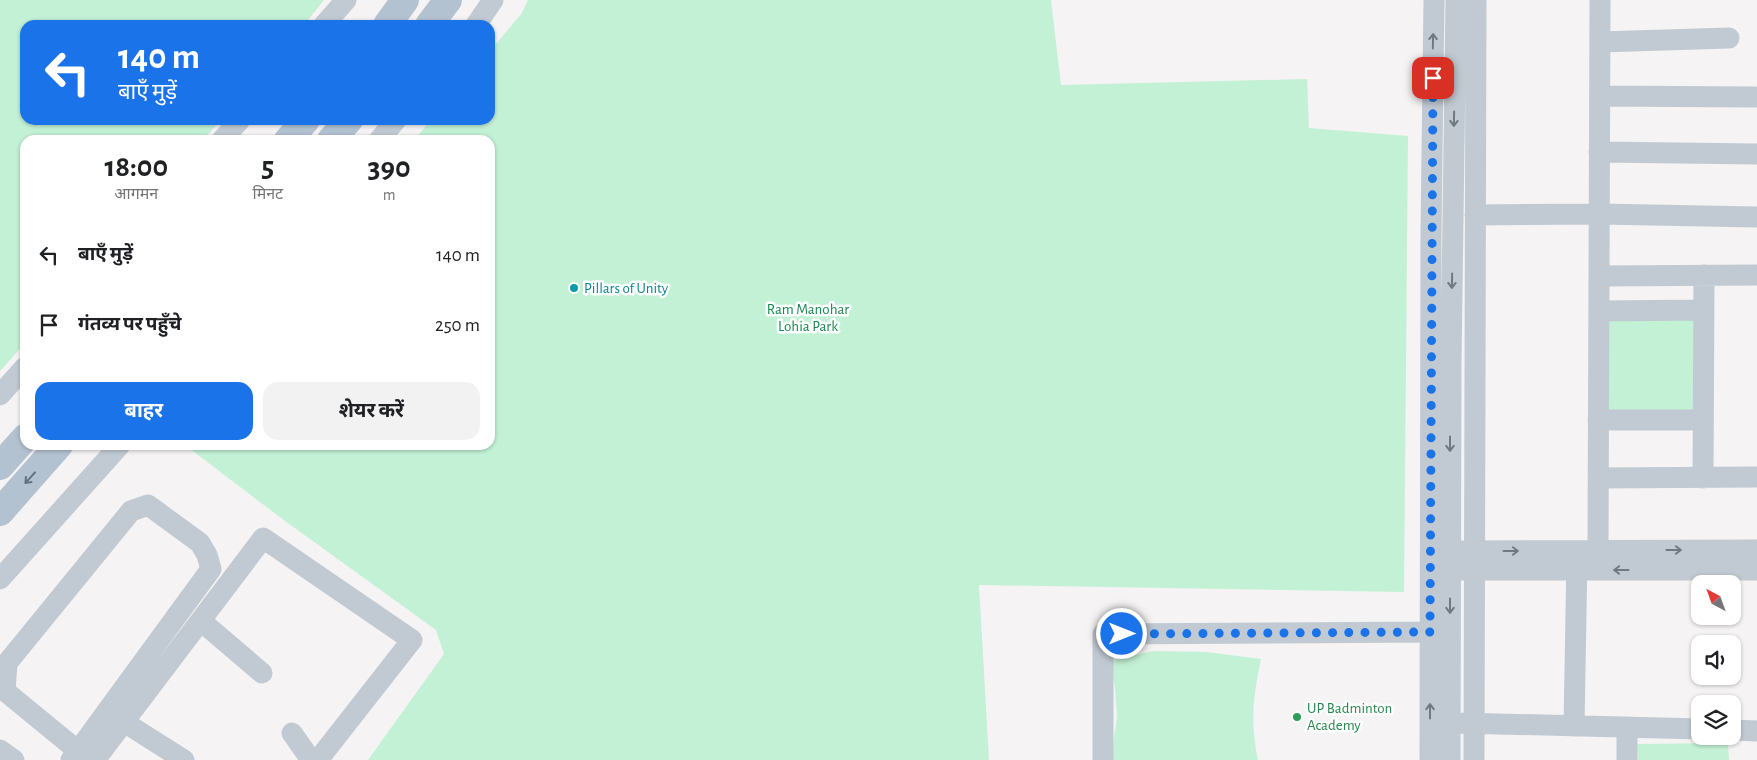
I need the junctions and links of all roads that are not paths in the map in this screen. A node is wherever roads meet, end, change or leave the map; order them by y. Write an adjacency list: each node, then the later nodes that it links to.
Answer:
1 (346, 0): 9 (street)
2 (405, 0): 10 (main road)
3 (448, 0): 11 (main road)
4 (493, 0): 12 (street)
5 (1434, 0): 51 (street, one-way to 5)
6 (1456, 0): 49 (street, one-way to 49)
7 (1476, 0): 28 (street)
8 (1600, 0): 14 (street)
9 (328, 20)
10 (391, 20)
11 (433, 20)
12 (479, 20)
13 (1729, 38): 14 (street)
14 (1600, 42): 15 (street)
15 (1600, 96): 16 (street); 25 (street)
16 (1754, 97)
17 (236, 125): 21 (street)
18 (302, 125): 22 (main road)
19 (344, 125): 23 (main road)
20 (392, 125): 24 (street)
21 (226, 135)
22 (292, 135)
23 (336, 135)
24 (383, 135)
25 (1599, 152): 26 (street); 27 (street)
26 (1757, 154)
27 (1599, 214): 28 (street); 29 (street); 32 (street)
28 (1475, 215): 50 (street)
29 (1757, 217)
30 (1704, 275): 31 (street); 32 (street); 33 (street)
31 (1757, 275)
32 (1599, 276): 34 (street)
33 (1704, 310): 34 (street); 38 (street)
34 (1599, 311): 37 (street)
35 (20, 373): 36 (street)
36 (0, 395)
37 (1598, 420): 38 (street); 43 (street)
38 (1703, 420): 44 (street)
39 (20, 444): 42 (main road)
40 (55, 450): 46 (main road, one-way to 46)
41 (116, 450): 53 (street)
42 (0, 466)
43 (1598, 478): 44 (street); 48 (street)
44 (1703, 478): 45 (street)
45 (1757, 478)
46 (0, 512)
47 (1757, 550): 48 (street, one-way to 47)
48 (1584, 557): 50 (street); 52 (street, one-way to 48); 60 (street)
49 (1450, 561): 50 (street); 51 (street); 58 (street, one-way to 58)
50 (1474, 561): 59 (street)
51 (1430, 562): 55 (street)
52 (1757, 570)
53 (0, 580)
54 (201, 621): 56 (street); 57 (street); 71 (street)
55 (1430, 632): 72 (street); 73 (street, one-way to 55)
56 (262, 673)
57 (124, 722): 67 (street); 69 (street)
58 (1450, 723): 59 (street); 74 (street)
59 (1474, 724): 60 (street); 75 (street)
60 (1574, 726): 61 (street)
61 (1627, 727): 62 (street); 76 (street)
62 (1691, 729)
63 (1741, 730): 64 (street)
64 (1757, 731)
65 (292, 733): 70 (street)
66 (0, 750): 68 (street)
67 (81, 757): 67 (street)
68 (14, 760)
69 (184, 760)
70 (312, 760)
71 (318, 760)
72 (1103, 760)
73 (1430, 760)
74 (1450, 760)
75 (1474, 760)
76 (1626, 760)

